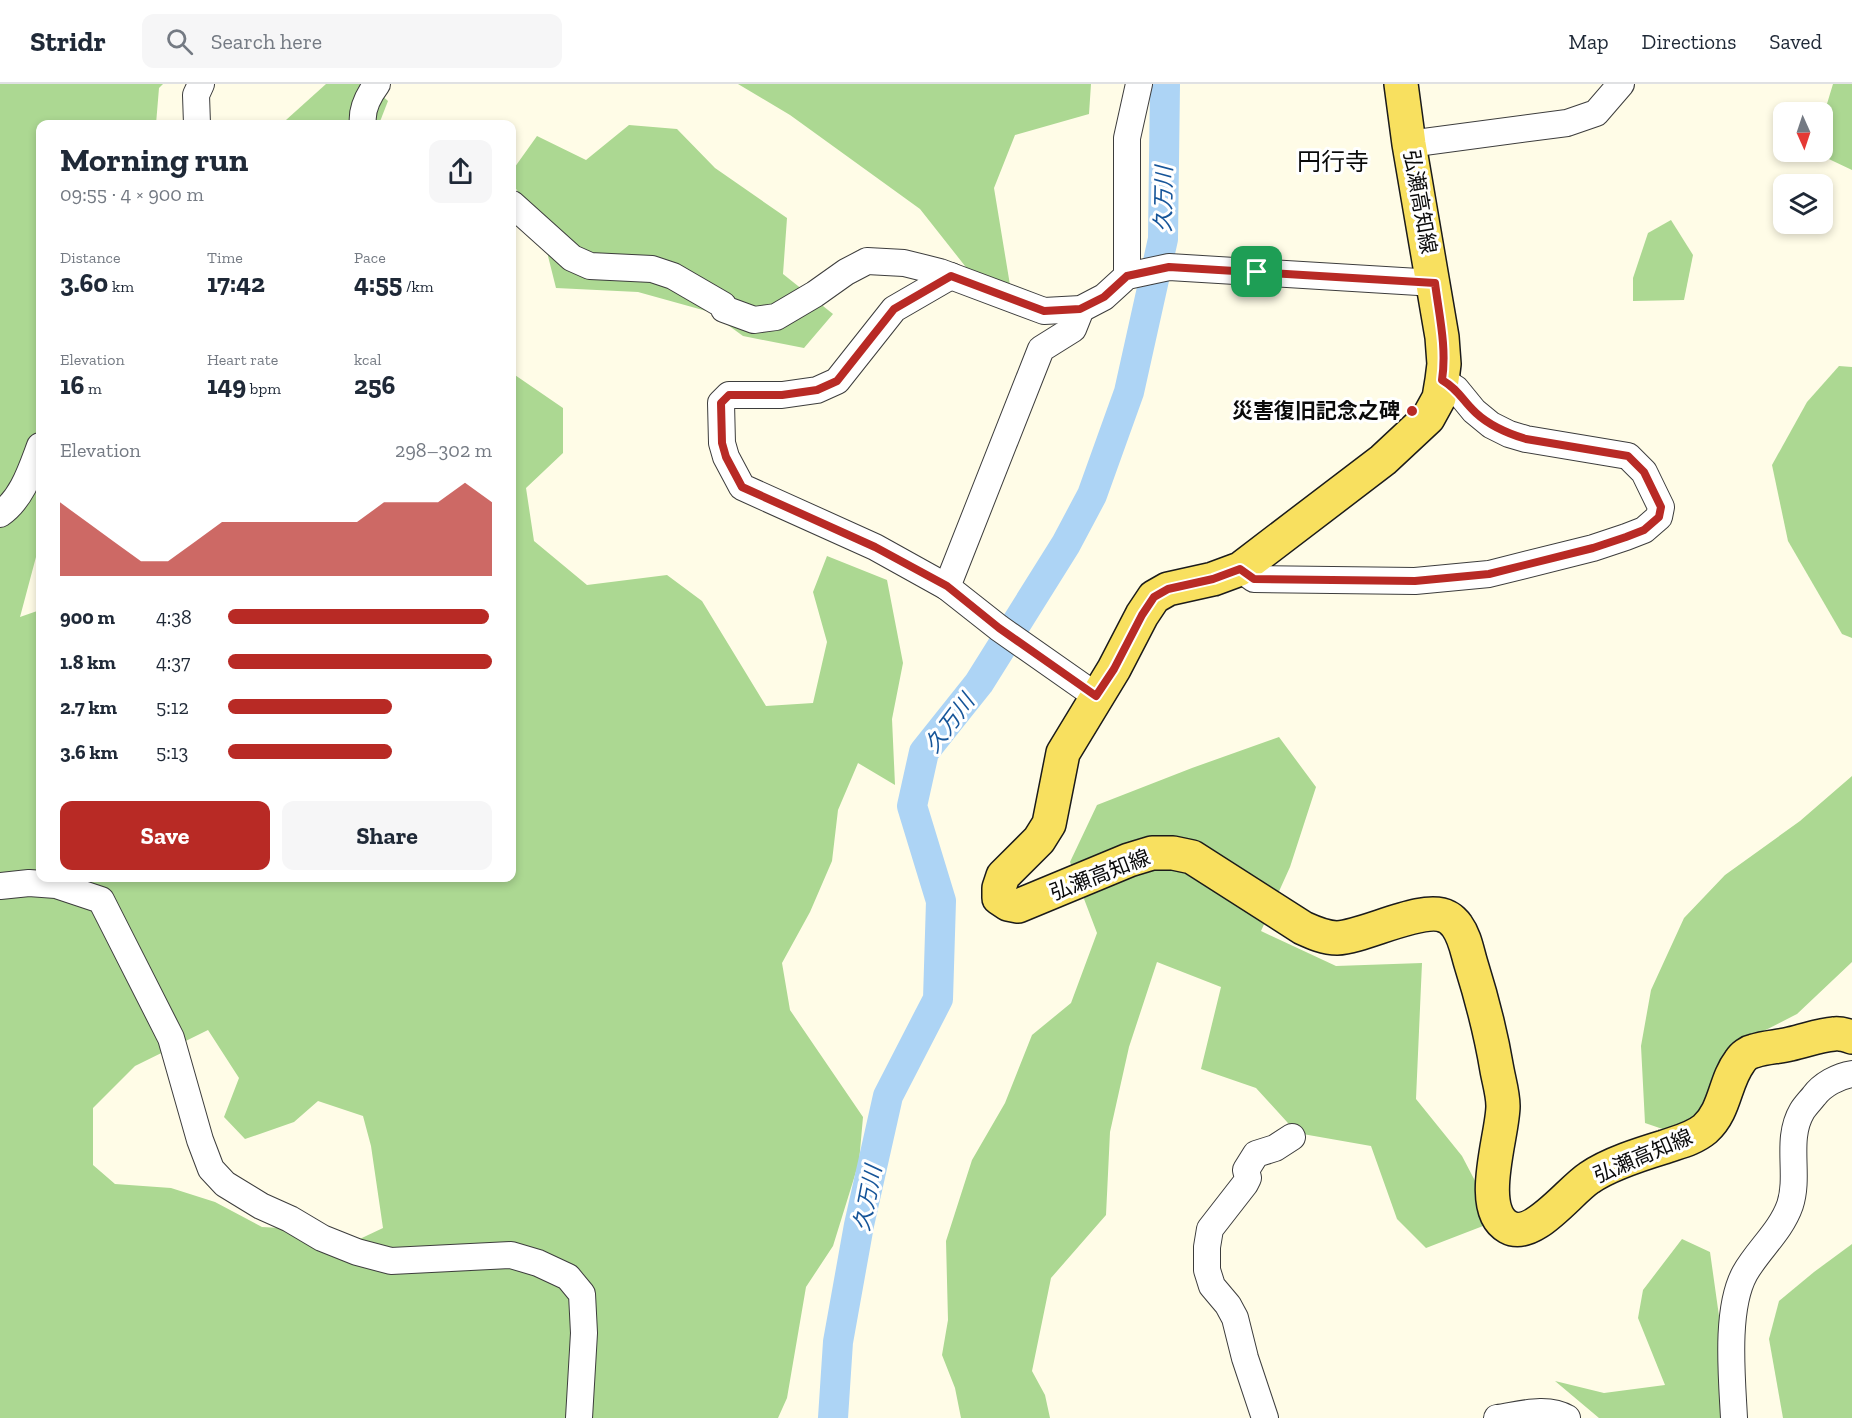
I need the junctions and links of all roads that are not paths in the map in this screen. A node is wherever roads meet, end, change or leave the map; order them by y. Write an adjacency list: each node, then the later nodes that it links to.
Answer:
1 (201, 84): 6 (street)
2 (377, 84): 7 (street)
3 (1139, 84): 10 (street)
4 (1401, 84): 8 (main road, 弘瀬高知線)
5 (1621, 84): 8 (street)
6 (197, 120)
7 (363, 120)
8 (1409, 144): 12 (main road, 弘瀬高知線)
9 (516, 208): 11 (street)
10 (1148, 271): 12 (street); 13 (street)
11 (951, 276): 13 (street); 18 (street)
12 (1435, 283): 14 (main road, 弘瀬高知線)
13 (1080, 309): 18 (street)
14 (1442, 380): 17 (main road, 弘瀬高知線); 17 (street)
15 (36, 456): 16 (street)
16 (0, 514)
17 (1240, 569): 19 (main road, 弘瀬高知線)
18 (947, 586): 19 (street)
19 (1096, 696): 21 (main road, 弘瀬高知線)
20 (0, 886): 24 (street)
21 (1852, 1036)
22 (1852, 1074): 28 (street)
23 (1292, 1137): 25 (street)
24 (579, 1418)
25 (1265, 1418)
26 (1497, 1418): 27 (street)
27 (1567, 1418)
28 (1734, 1418)

